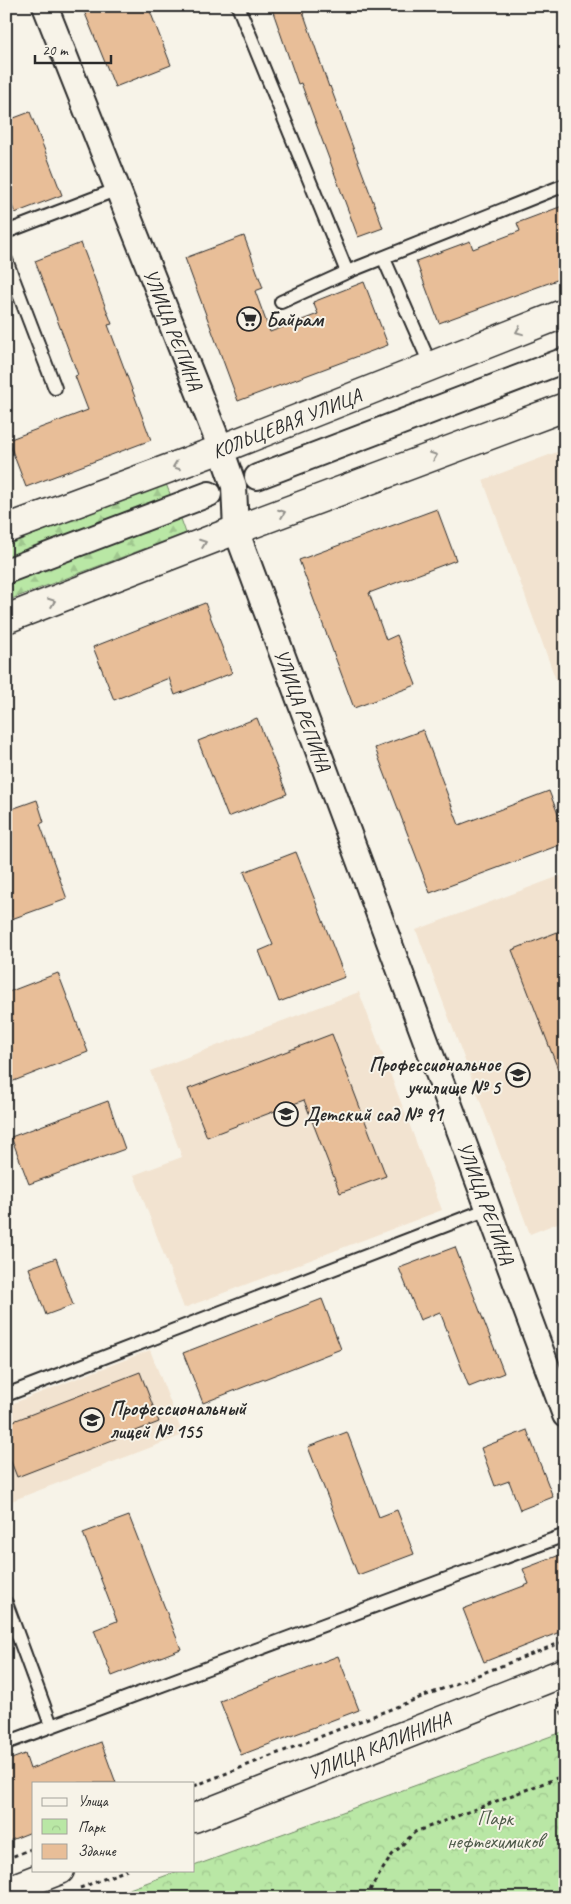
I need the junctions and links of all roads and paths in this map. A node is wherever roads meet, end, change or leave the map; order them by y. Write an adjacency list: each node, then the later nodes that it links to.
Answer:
1 (45, 6): 4 (street, УЛИЦА РЕПИНА)
2 (238, 6): 8 (lane)
3 (565, 185): 6 (lane)
4 (118, 189): 5 (lane); 15 (street, УЛИЦА РЕПИНА)
5 (6, 232)
6 (384, 259): 8 (lane); 12 (lane)
7 (6, 260): 13 (lane)
8 (347, 272): 9 (lane)
9 (281, 302)
10 (565, 313): 12 (main road, КОЛЬЦЕВАЯ УЛИЦА, one-way to 12)
11 (565, 360): 16 (street)
12 (431, 366): 15 (main road, КОЛЬЦЕВАЯ УЛИЦА)
13 (55, 388)
14 (565, 407): 19 (main road, one-way to 14)
15 (221, 449): 18 (main road, КОЛЬЦЕВАЯ УЛИЦА, one-way to 18); 19 (street, УЛИЦА РЕПИНА)
16 (257, 477)
17 (209, 494): 20 (street)
18 (6, 529)
19 (236, 530): 21 (main road, one-way to 19); 22 (street, УЛИЦА РЕПИНА)
20 (6, 571)
21 (6, 619)
22 (488, 1208): 23 (lane); 24 (street, УЛИЦА РЕПИНА)
23 (6, 1395)
24 (565, 1415)
25 (565, 1536): 31 (lane)
26 (6, 1602): 31 (lane)
27 (565, 1641): 34 (path)
28 (565, 1672): 35 (main road, УЛИЦА КАЛИНИНА)
29 (559, 1703): 30 (path)
30 (565, 1722)
31 (50, 1725): 32 (lane)
32 (6, 1742)
33 (565, 1775): 41 (path)
34 (195, 1786)
35 (195, 1818)
36 (32, 1849): 37 (path)
37 (6, 1859)
38 (116, 1872): 39 (path)
39 (67, 1881): 40 (main road)
40 (6, 1891)
41 (367, 1898)

